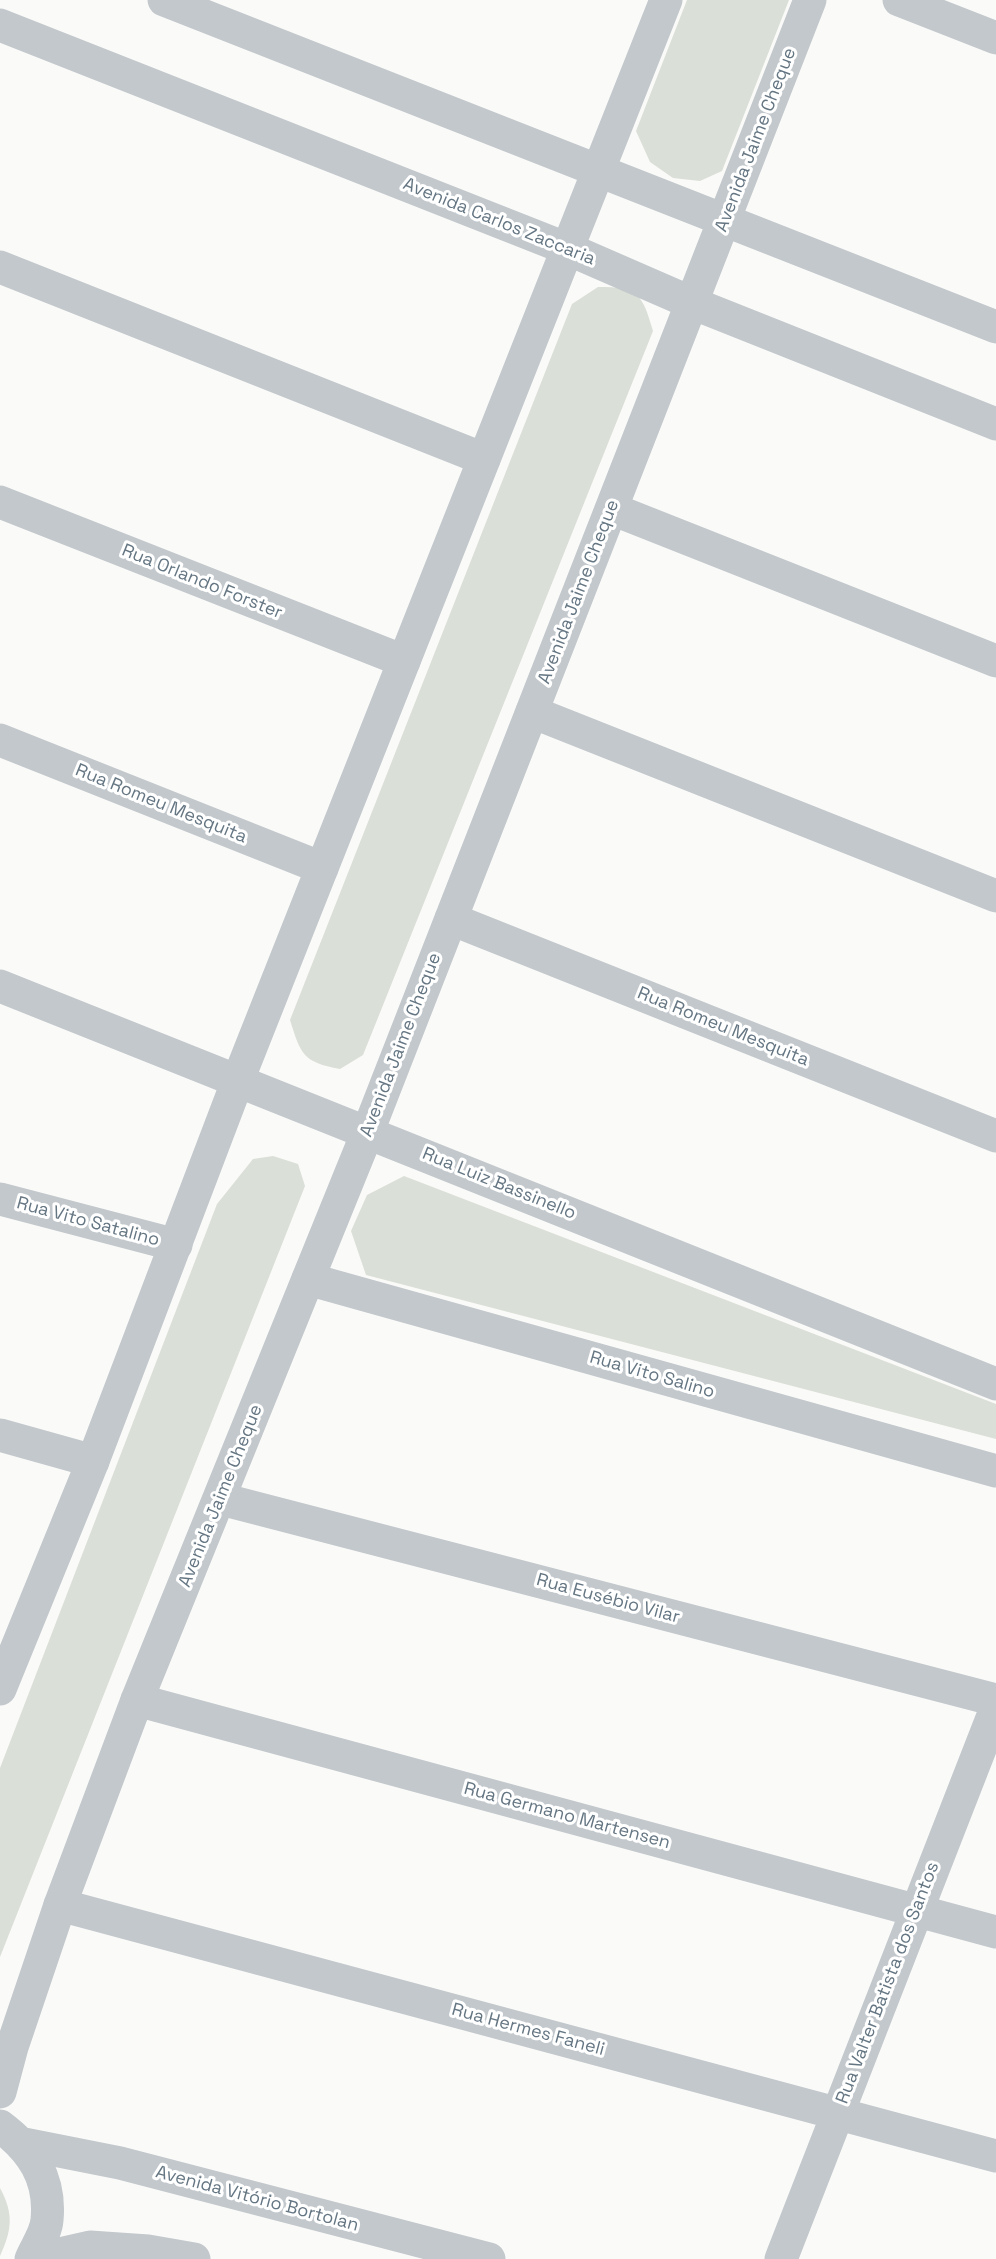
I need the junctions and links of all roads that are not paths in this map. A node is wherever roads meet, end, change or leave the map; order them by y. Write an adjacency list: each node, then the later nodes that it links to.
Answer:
1 (164, 0): 7 (street)
2 (666, 0): 7 (street)
3 (810, 0): 8 (street, Avenida Jaime Cheque)
4 (899, 0): 6 (street)
5 (0, 25): 9 (street, Avenida Carlos Zaccaria)
6 (996, 38)
7 (598, 170): 8 (street); 9 (street)
8 (724, 220): 11 (street, Avenida Jaime Cheque); 12 (street)
9 (568, 249): 11 (street, Avenida Carlos Zaccaria); 14 (street)
10 (0, 267): 14 (street)
11 (692, 303): 13 (street, Avenida Carlos Zaccaria); 16 (street, Avenida Jaime Cheque)
12 (996, 327)
13 (996, 424)
14 (484, 459): 18 (street)
15 (0, 502): 18 (street, Rua Orlando Forster)
16 (612, 509): 17 (street); 19 (street, Avenida Jaime Cheque)
17 (996, 661)
18 (404, 662): 21 (street)
19 (532, 712): 22 (street); 23 (street, Avenida Jaime Cheque)
20 (0, 740): 21 (street, Rua Romeu Mesquita)
21 (322, 868): 25 (street)
22 (996, 896)
23 (451, 919): 26 (street, Avenida Jaime Cheque); 27 (street, Rua Romeu Mesquita)
24 (0, 986): 25 (street, Rua Luiz Bassinello)
25 (238, 1080): 26 (street, Rua Luiz Bassinello); 29 (street)
26 (368, 1131): 30 (street, Avenida Jaime Cheque); 31 (street, Rua Luiz Bassinello)
27 (996, 1136)
28 (0, 1199): 29 (street, Rua Vito Satalino)
29 (176, 1245): 33 (street)
30 (308, 1279): 34 (street, Rua Vito Salino); 35 (street, Avenida Jaime Cheque)
31 (996, 1384)
32 (0, 1435): 33 (street)
33 (93, 1461): 36 (street)
34 (996, 1471)
35 (221, 1499): 37 (street, Avenida Jaime Cheque); 38 (street, Rua Eusébio Vilar)
36 (3, 1672)
37 (137, 1700): 40 (street, Avenida Jaime Cheque); 41 (street, Rua Germano Martensen)
38 (996, 1700)
39 (996, 1708): 41 (street, Rua Valter Batista dos Santos)
40 (60, 1905): 43 (street, Avenida Jaime Cheque); 44 (street, Rua Hermes Faneli)
41 (916, 1910): 42 (street, Rua Germano Martensen); 44 (street, Rua Valter Batista dos Santos)
42 (996, 1932)
43 (0, 2091)
44 (838, 2113): 46 (street, Rua Hermes Faneli); 51 (street, Rua Valter Batista dos Santos)
45 (12, 2135): 47 (street); 50 (street, Avenida Vitório Bortolan)
46 (996, 2156)
47 (31, 2259)
48 (37, 2259): 49 (street)
49 (194, 2259)
50 (489, 2259)
51 (781, 2259)

